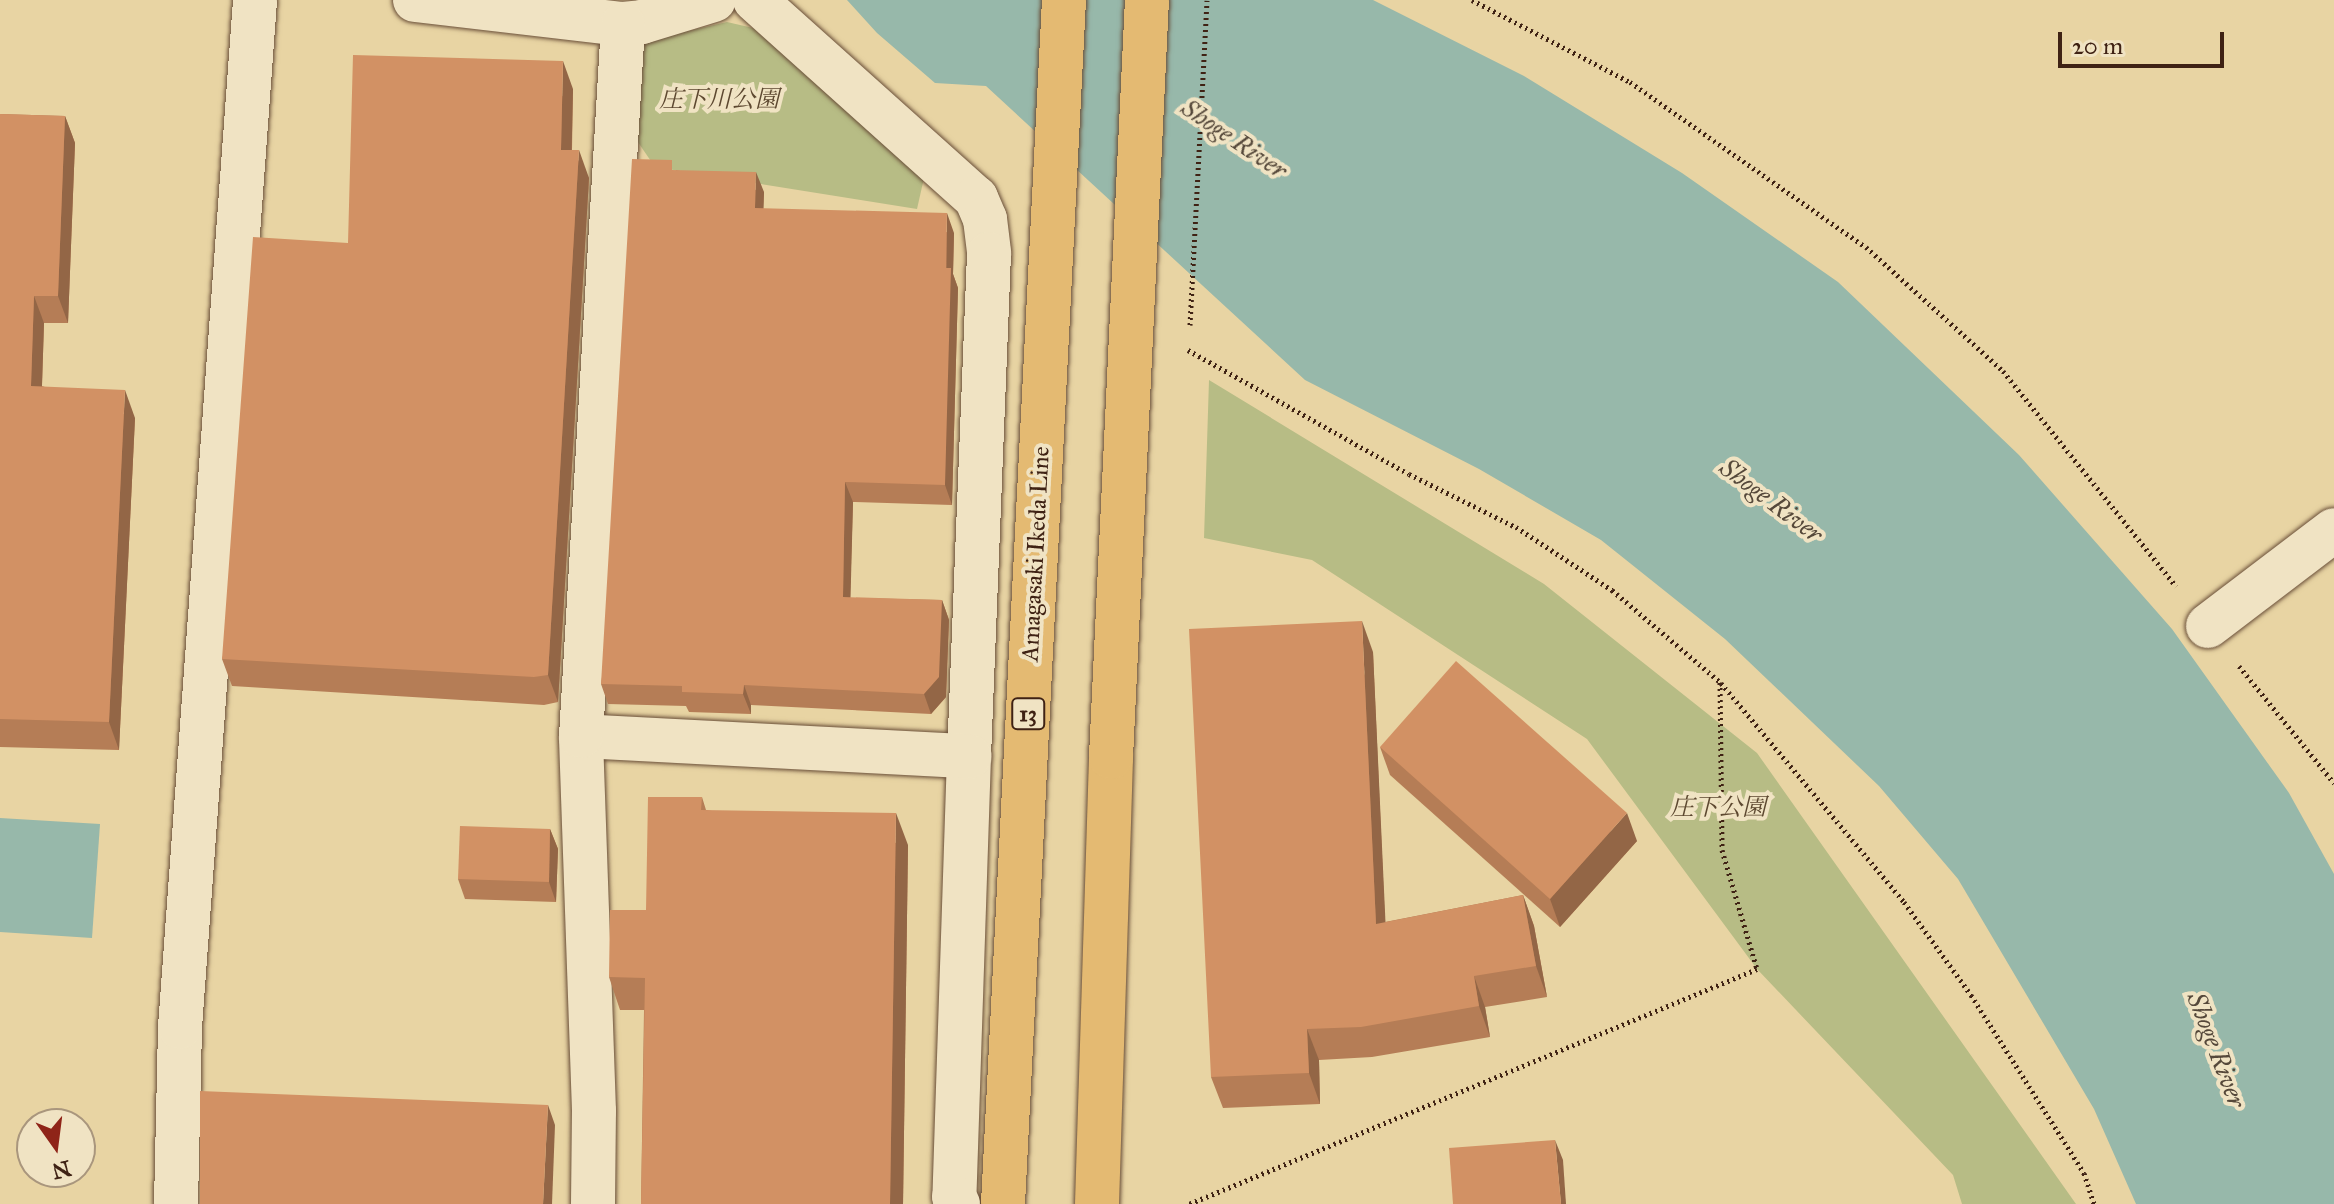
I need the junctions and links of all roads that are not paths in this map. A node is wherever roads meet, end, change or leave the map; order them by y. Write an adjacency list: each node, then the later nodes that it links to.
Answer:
1 (255, 0): 12 (street)
2 (415, 0): 7 (street)
3 (714, 0): 7 (street)
4 (755, 0): 11 (street)
5 (1064, 0): 15 (main road, Amagasaki Ikeda Line / 13)
6 (1147, 0): 16 (main road)
7 (623, 24): 10 (street)
8 (2334, 530): 9 (street)
9 (2208, 626)
10 (581, 736): 11 (street); 13 (street)
11 (969, 756): 14 (street)
12 (176, 1204)
13 (593, 1204)
14 (958, 1204)
15 (1003, 1204)
16 (1097, 1204)

